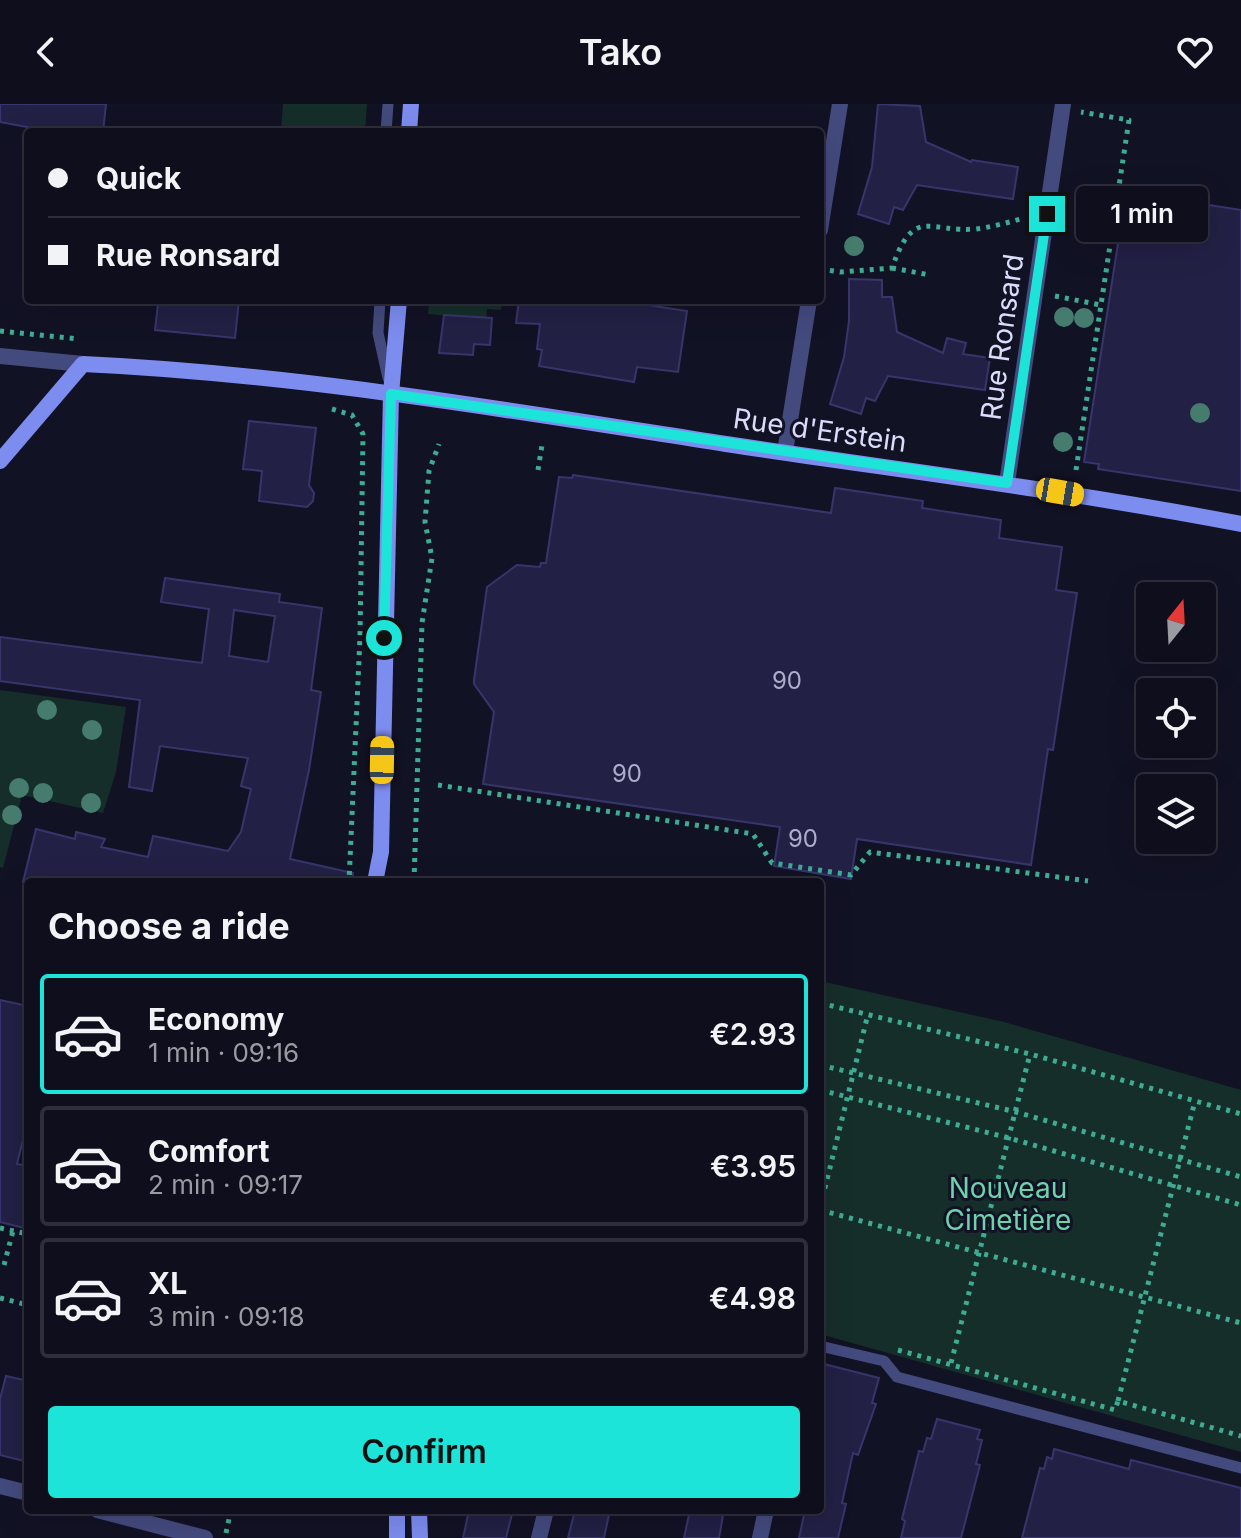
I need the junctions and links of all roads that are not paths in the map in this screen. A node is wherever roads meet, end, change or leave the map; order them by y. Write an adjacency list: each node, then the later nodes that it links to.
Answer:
1 (388, 104): 5 (lane)
2 (411, 104): 6 (street)
3 (840, 104): 7 (street)
4 (1063, 106): 16 (street, Rue Ronsard)
5 (386, 128)
6 (409, 128)
7 (824, 205)
8 (380, 304): 13 (lane)
9 (399, 304): 13 (street)
10 (808, 304): 14 (street)
11 (0, 356): 12 (street)
12 (83, 364): 13 (street, Rue d'Erstein); 15 (street)
13 (391, 394): 14 (street, Rue d'Erstein); 18 (street)
14 (785, 452): 16 (street, Rue d'Erstein)
15 (0, 461)
16 (1007, 483): 17 (street, Rue d'Erstein)
17 (1241, 524)
18 (380, 861): 19 (street); 20 (street)
19 (376, 878)
20 (385, 878)
21 (824, 1347): 22 (lane)
22 (1241, 1468)
23 (0, 1486): 24 (street)
24 (24, 1492)
25 (112, 1514): 30 (street)
26 (397, 1514): 31 (street)
27 (419, 1514): 32 (street)
28 (545, 1514): 33 (street)
29 (765, 1514): 34 (street)
30 (205, 1538)
31 (397, 1538)
32 (420, 1538)
33 (539, 1538)
34 (760, 1538)

